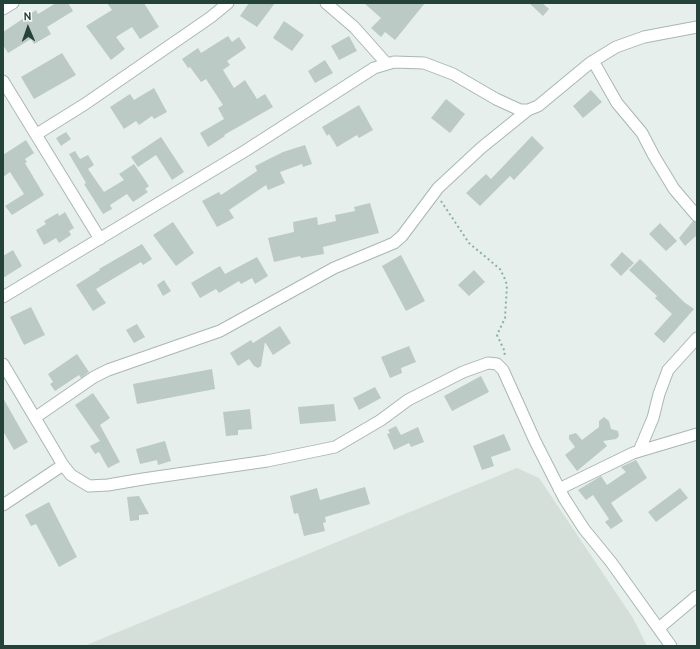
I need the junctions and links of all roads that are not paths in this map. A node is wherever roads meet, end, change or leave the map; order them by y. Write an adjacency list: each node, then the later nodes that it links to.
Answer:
1 (13, 3): 4 (street)
2 (228, 3): 10 (street)
3 (326, 3): 7 (street)
4 (3, 9)
5 (696, 30): 6 (street)
6 (593, 61): 9 (street); 11 (street)
7 (387, 64): 9 (street); 12 (street)
8 (3, 81): 10 (street)
9 (528, 110): 16 (street)
10 (36, 134): 12 (street)
11 (697, 216)
12 (100, 239): 13 (street)
13 (3, 297)
14 (697, 338): 18 (street)
15 (3, 364): 16 (street)
16 (36, 417): 19 (street)
17 (697, 434): 18 (street)
18 (639, 451): 20 (street)
19 (63, 465): 20 (street); 21 (street)
20 (559, 489): 23 (street)
21 (3, 505)
22 (697, 596): 23 (street)
23 (659, 628): 24 (street)
24 (671, 646)

